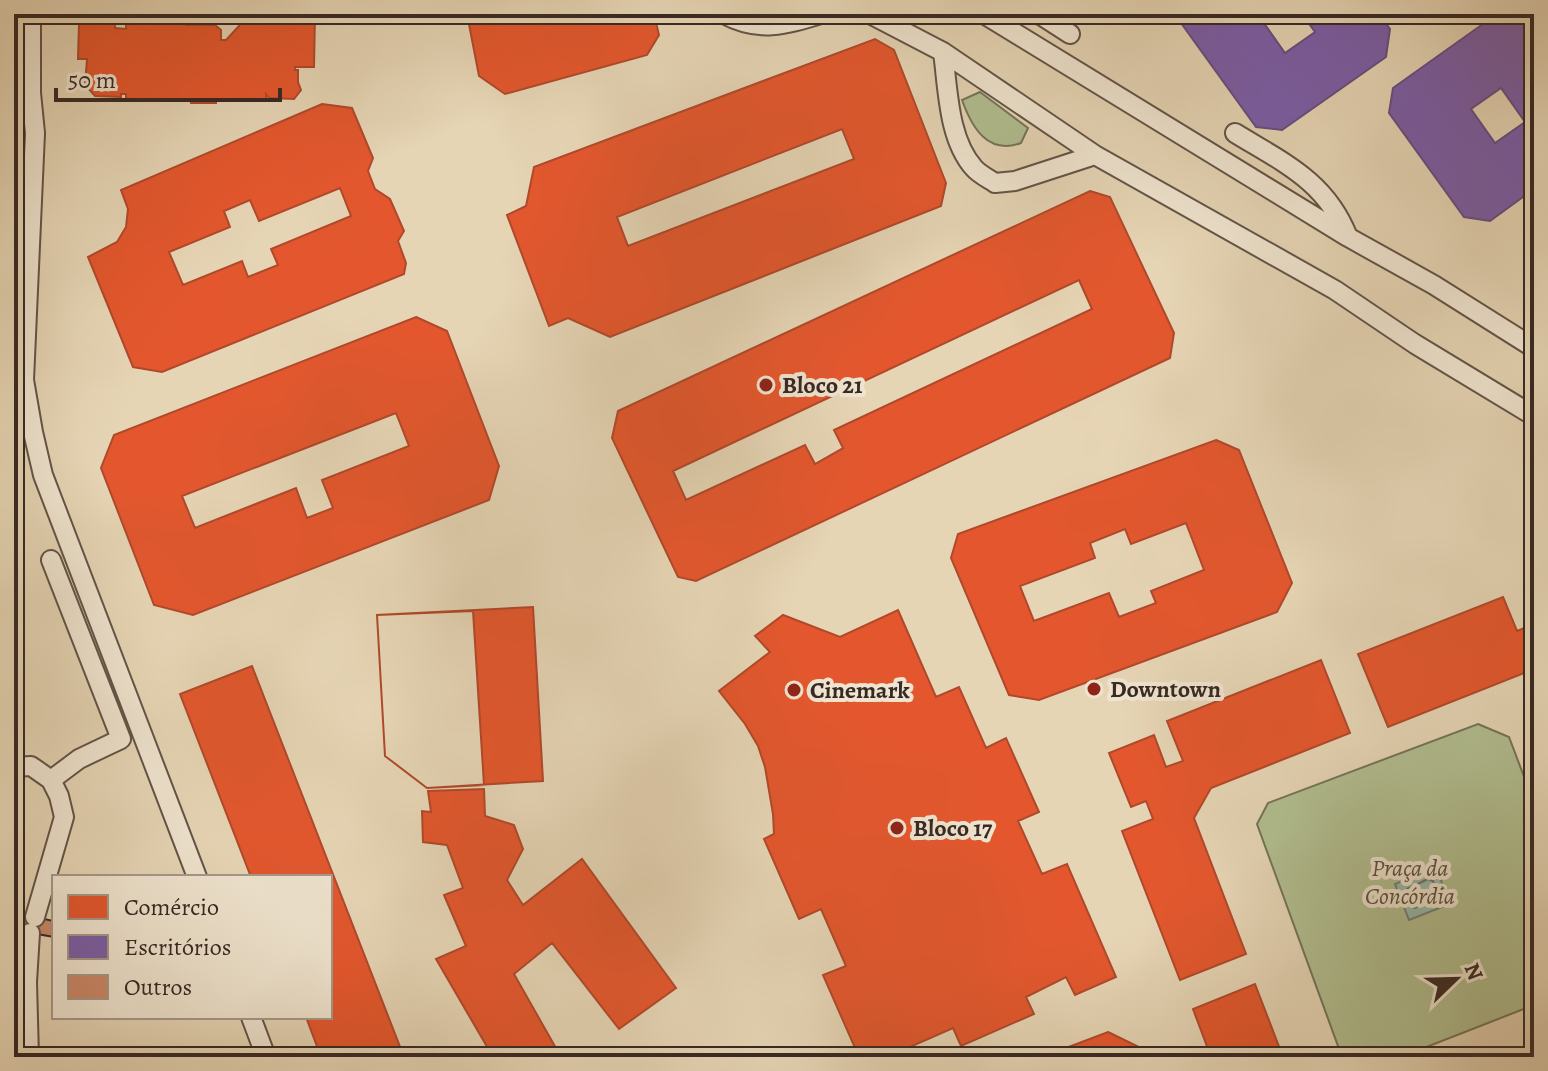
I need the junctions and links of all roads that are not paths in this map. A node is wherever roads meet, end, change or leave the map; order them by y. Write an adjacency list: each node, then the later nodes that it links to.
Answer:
1 (31, 14): 17 (lane)
2 (724, 14): 3 (lane)
3 (821, 14)
4 (870, 14): 8 (lane)
5 (984, 14): 11 (lane)
6 (1039, 14): 7 (lane)
7 (1070, 34)
8 (943, 52): 10 (lane); 10 (lane)
9 (1235, 133): 11 (lane)
10 (1095, 155): 13 (lane)
11 (1348, 237): 12 (lane)
12 (1534, 348)
13 (1534, 416)
14 (51, 560): 16 (lane)
15 (14, 767): 16 (lane)
16 (51, 780): 19 (lane)
17 (196, 875)
18 (252, 1019): 20 (lane)
19 (29, 1057)
20 (266, 1057)

